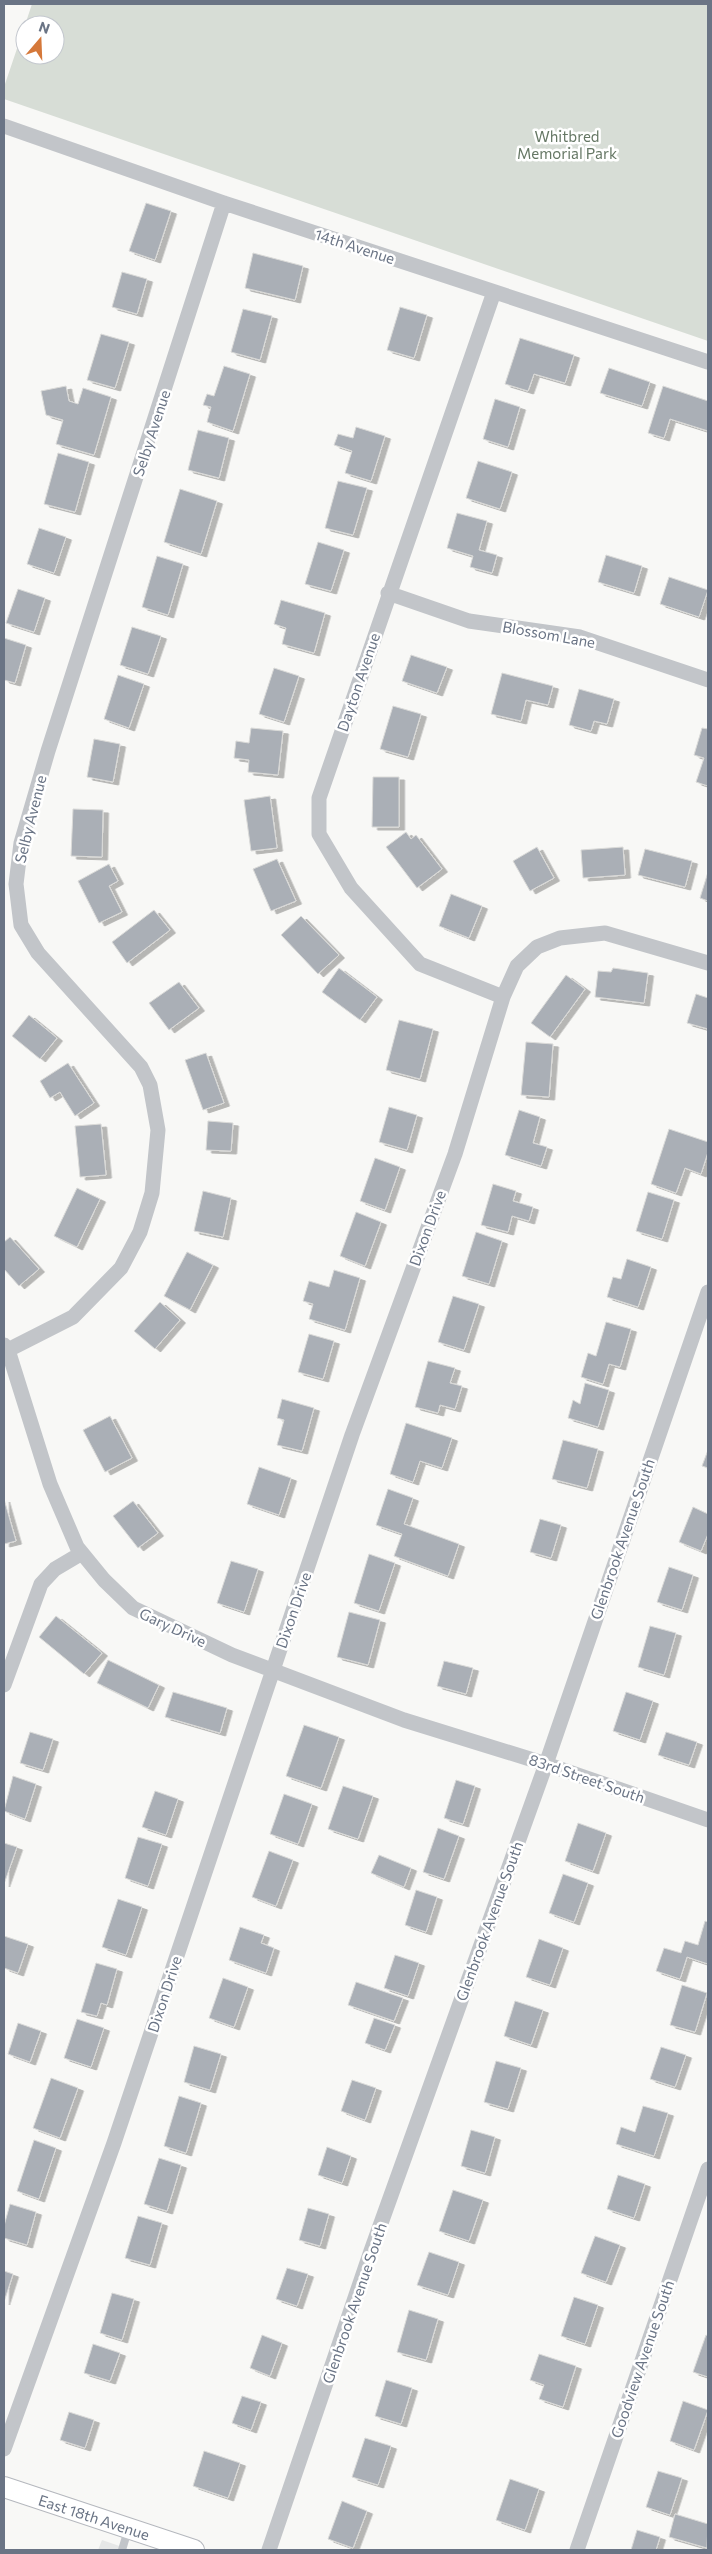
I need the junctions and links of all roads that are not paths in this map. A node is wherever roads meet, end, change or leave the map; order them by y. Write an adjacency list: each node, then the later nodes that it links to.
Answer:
1 (4, 126): 2 (street, 14th Avenue)
2 (224, 203): 3 (street, 14th Avenue); 10 (street, Selby Avenue)
3 (494, 292): 4 (street, 14th Avenue); 5 (street, Dayton Avenue)
4 (708, 362)
5 (388, 593): 6 (street, Blossom Lane); 8 (street, Dayton Avenue)
6 (708, 680)
7 (708, 963): 8 (street, Dixon Drive)
8 (503, 996): 12 (street, Dixon Drive)
9 (708, 1292): 15 (street, Glenbrook Avenue South)
10 (6, 1348): 11 (street, Gary Drive)
11 (82, 1553): 12 (street, Gary Drive); 13 (street)
12 (272, 1670): 14 (street, Gary Drive); 18 (street, Dixon Drive)
13 (4, 1685)
14 (465, 1739): 15 (street, 83rd Street South)
15 (546, 1764): 16 (street, 83rd Street South); 23 (street, Glenbrook Avenue South)
16 (708, 1820)
17 (708, 2169): 24 (street, Goodview Avenue South)
18 (4, 2449)
19 (4, 2487): 20 (street, East 18th Avenue)
20 (129, 2528): 21 (street, East 18th Avenue); 22 (lane)
21 (189, 2549)
22 (122, 2550)
23 (269, 2550)
24 (577, 2550)

